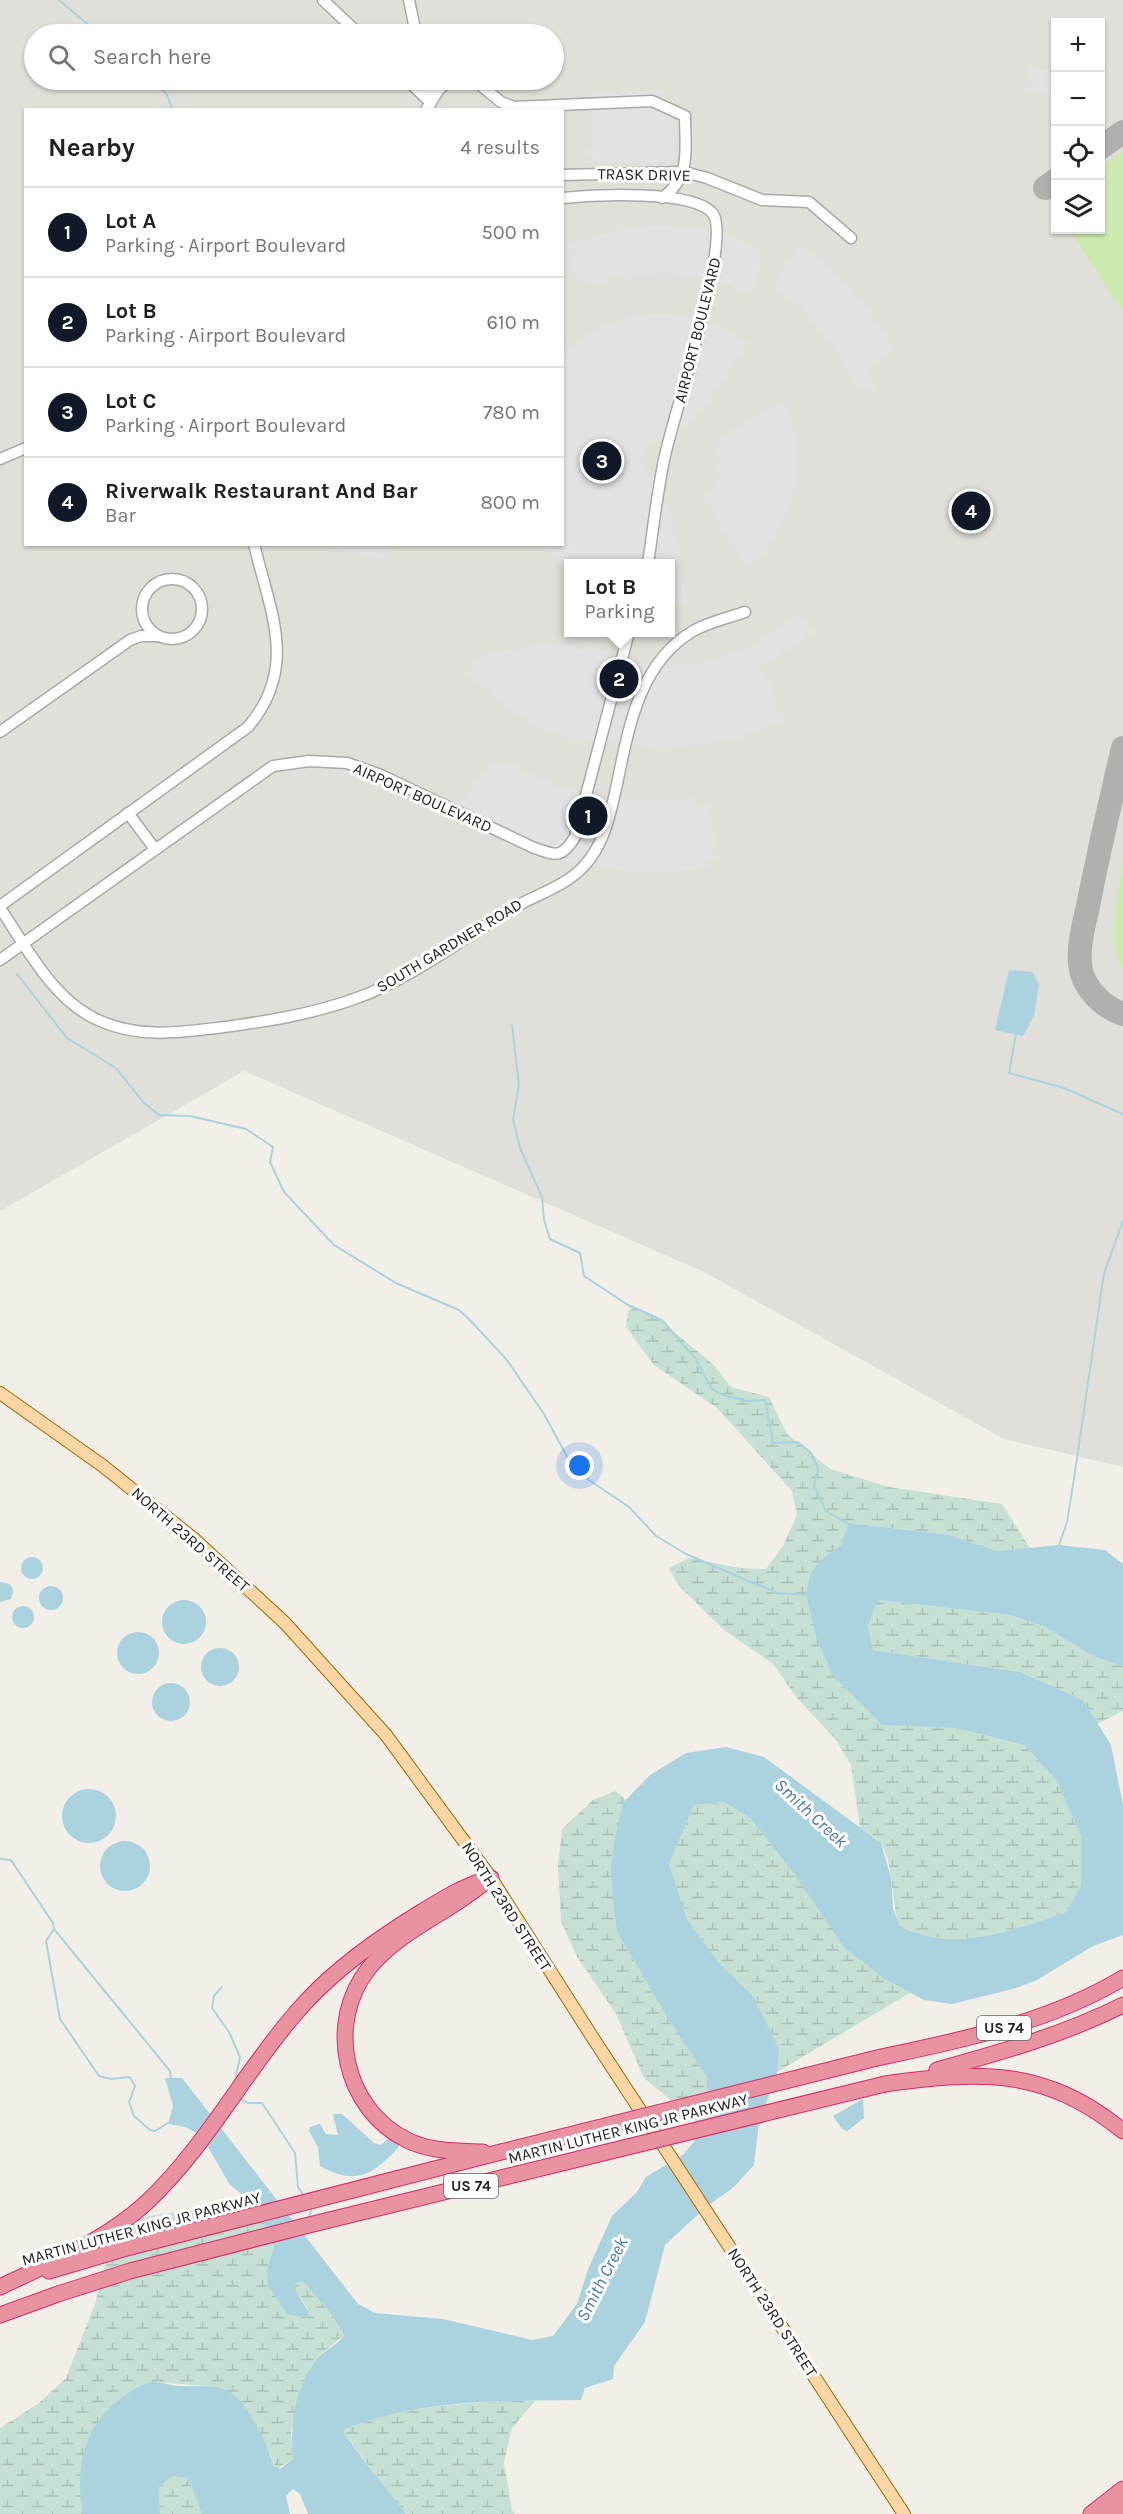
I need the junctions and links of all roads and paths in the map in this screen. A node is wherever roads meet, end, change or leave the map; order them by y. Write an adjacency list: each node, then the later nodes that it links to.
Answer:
1 (323, 0): 3 (street)
2 (409, 0): 4 (street)
3 (349, 24)
4 (414, 24)
5 (415, 90): 9 (street)
6 (427, 90): 9 (street)
7 (438, 90): 9 (street)
8 (486, 90): 10 (street)
9 (428, 106)
10 (684, 172): 11 (street, TRASK DRIVE); 13 (street); 14 (street, TRASK DRIVE)
11 (564, 175)
12 (564, 198): 13 (street, AIRPORT BOULEVARD)
13 (662, 198): 18 (street, AIRPORT BOULEVARD)
14 (851, 238)
15 (24, 449): 16 (street)
16 (0, 459)
17 (254, 546): 25 (street)
18 (649, 559)
19 (745, 612): 28 (street, SOUTH GARDNER ROAD)
20 (142, 616): 21 (street); 21 (street); 23 (street)
21 (158, 636): 23 (street)
22 (628, 637): 26 (street, AIRPORT BOULEVARD)
23 (130, 640): 24 (street)
24 (0, 732)
25 (129, 813): 26 (street); 27 (street)
26 (155, 849): 28 (street, AIRPORT BOULEVARD)
27 (0, 907): 28 (street, SOUTH GARDNER ROAD)
28 (24, 943): 29 (street, AIRPORT BOULEVARD)
29 (0, 960)
30 (0, 1393): 31 (main road, NORTH 23RD STREET)
31 (491, 1878): 36 (highway); 37 (highway); 42 (main road, NORTH 23RD STREET)
32 (1123, 1978): 36 (highway, MARTIN LUTHER KING JR PARKWAY / US 74, bridge)
33 (1123, 2005): 34 (highway, MARTIN LUTHER KING JR PARKWAY / US 74)
34 (885, 2084): 35 (highway); 39 (highway, MARTIN LUTHER KING JR PARKWAY / US 74, bridge)
35 (1123, 2131)
36 (501, 2152): 37 (highway, MARTIN LUTHER KING JR PARKWAY / US 74)
37 (50, 2267): 38 (highway)
38 (0, 2287)
39 (3, 2315)
40 (1123, 2489): 43 (highway)
41 (1123, 2505): 44 (highway)
42 (904, 2514)
43 (1091, 2514)
44 (1110, 2514)

